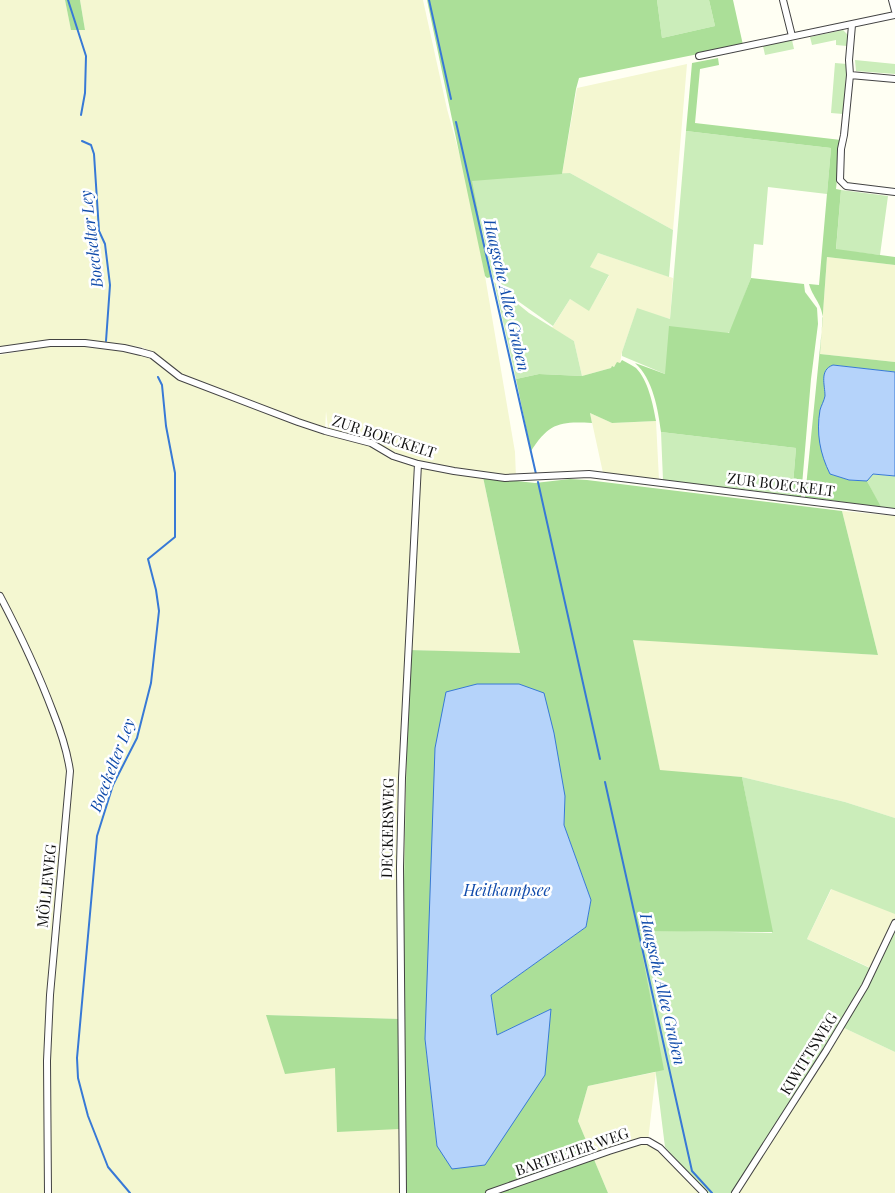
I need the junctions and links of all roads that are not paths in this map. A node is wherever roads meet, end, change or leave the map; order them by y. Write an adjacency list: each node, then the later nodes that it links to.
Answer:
1 (783, 0): 5 (street)
2 (892, 0): 3 (street)
3 (895, 13): 4 (street)
4 (852, 25): 5 (street); 7 (street)
5 (792, 36): 6 (street)
6 (699, 56)
7 (850, 75): 8 (street); 9 (street)
8 (895, 79)
9 (895, 192)
10 (0, 350): 11 (street, ZUR BOECKELT)
11 (418, 464): 12 (street, ZUR BOECKELT); 16 (street, DECKERSWEG)
12 (895, 512)
13 (0, 596): 15 (street, MÖLLEWEG)
14 (895, 923): 19 (street, KIWITTSWEG)
15 (48, 1193)
16 (403, 1193)
17 (488, 1193): 18 (street, BARTELTER WEG)
18 (704, 1193)
19 (735, 1193)

